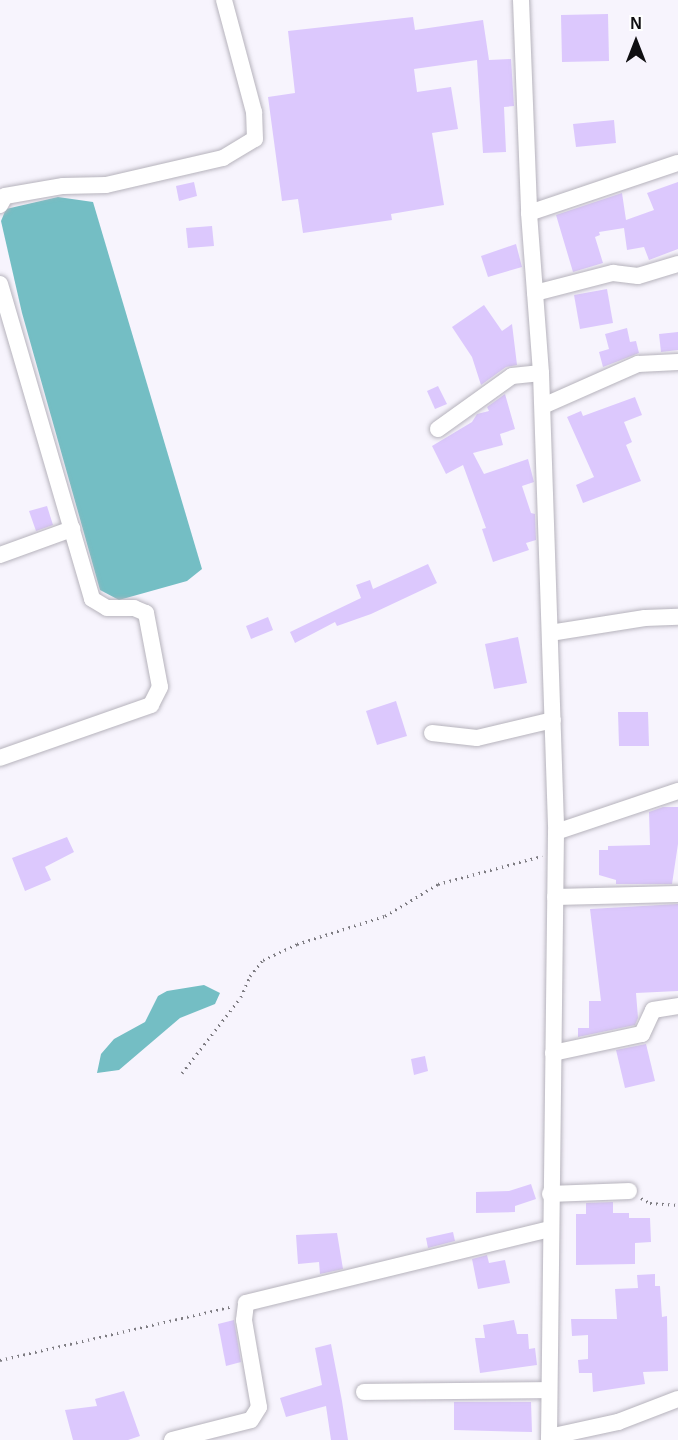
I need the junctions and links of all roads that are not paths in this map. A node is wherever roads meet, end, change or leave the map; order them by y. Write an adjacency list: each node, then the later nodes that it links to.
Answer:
1 (224, 0): 4 (street)
2 (521, 0): 5 (street)
3 (678, 163): 5 (street)
4 (0, 205)
5 (530, 213): 8 (street)
6 (678, 264): 8 (street)
7 (0, 284): 13 (street)
8 (535, 293): 10 (street)
9 (678, 362): 11 (street)
10 (541, 373): 11 (street); 12 (street)
11 (543, 406): 16 (street)
12 (438, 429)
13 (72, 529): 14 (street); 19 (street)
14 (0, 555)
15 (678, 617): 16 (street)
16 (550, 633): 17 (street)
17 (553, 720): 18 (street); 21 (street)
18 (432, 733)
19 (0, 758)
20 (678, 791): 21 (street)
21 (556, 832): 23 (street)
22 (678, 894): 23 (street)
23 (555, 897): 25 (street)
24 (678, 1006): 25 (street)
25 (553, 1053): 27 (street)
26 (629, 1191): 27 (street)
27 (550, 1194): 28 (street)
28 (549, 1229): 29 (street); 33 (street)
29 (549, 1390): 30 (street); 32 (street)
30 (364, 1392)
31 (678, 1399): 32 (street)
32 (549, 1438)
33 (172, 1440)

